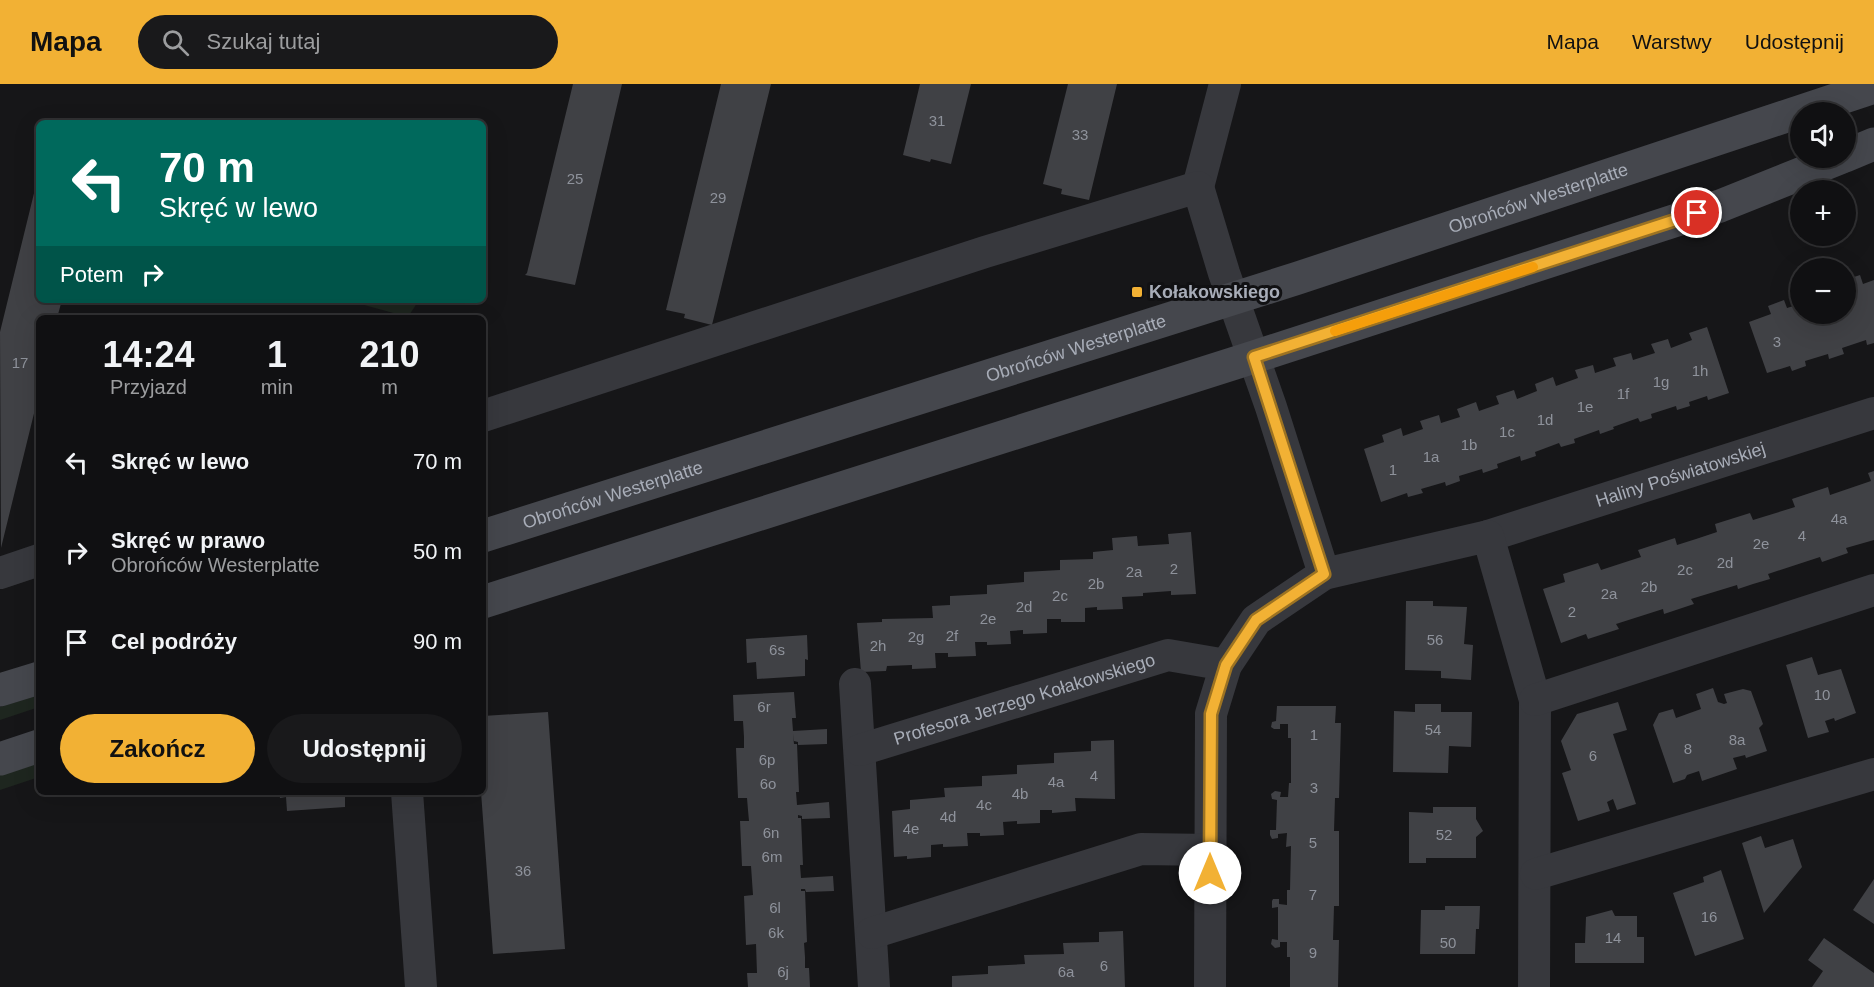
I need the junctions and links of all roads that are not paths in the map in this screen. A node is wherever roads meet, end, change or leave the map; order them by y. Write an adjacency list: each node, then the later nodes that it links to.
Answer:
1 (1225, 84): 6 (street)
2 (1874, 87): 7 (main road, Obrońców Westerplatte)
3 (1874, 144): 4 (main road)
4 (1856, 151)
5 (1815, 168): 8 (main road)
6 (1198, 186): 7 (street); 10 (street)
7 (1233, 298): 8 (street); 11 (main road, Obrońców Westerplatte)
8 (1254, 357): 15 (street); 17 (main road)
9 (1874, 413): 12 (street, Haliny Poświatowskiej)
10 (486, 415)
11 (486, 535)
12 (1488, 536): 15 (street, Haliny Poświatowskiej); 22 (street)
13 (36, 561): 14 (street)
14 (0, 573)
15 (1324, 574): 18 (street)
16 (1874, 590): 22 (street)
17 (486, 601)
18 (1226, 665): 24 (street, Profesora Jerzego Kołakowskiego); 28 (street)
19 (36, 679): 21 (main road)
20 (855, 684): 24 (street)
21 (0, 690)
22 (1536, 700): 29 (street)
23 (36, 747): 25 (main road)
24 (860, 750): 30 (street)
25 (0, 759)
26 (1874, 774): 29 (street)
27 (407, 795): 31 (street)
28 (1211, 850): 30 (street); 33 (street)
29 (1536, 874): 34 (street)
30 (872, 933): 32 (street)
31 (422, 987)
32 (874, 987)
33 (1210, 987)
34 (1534, 987)

